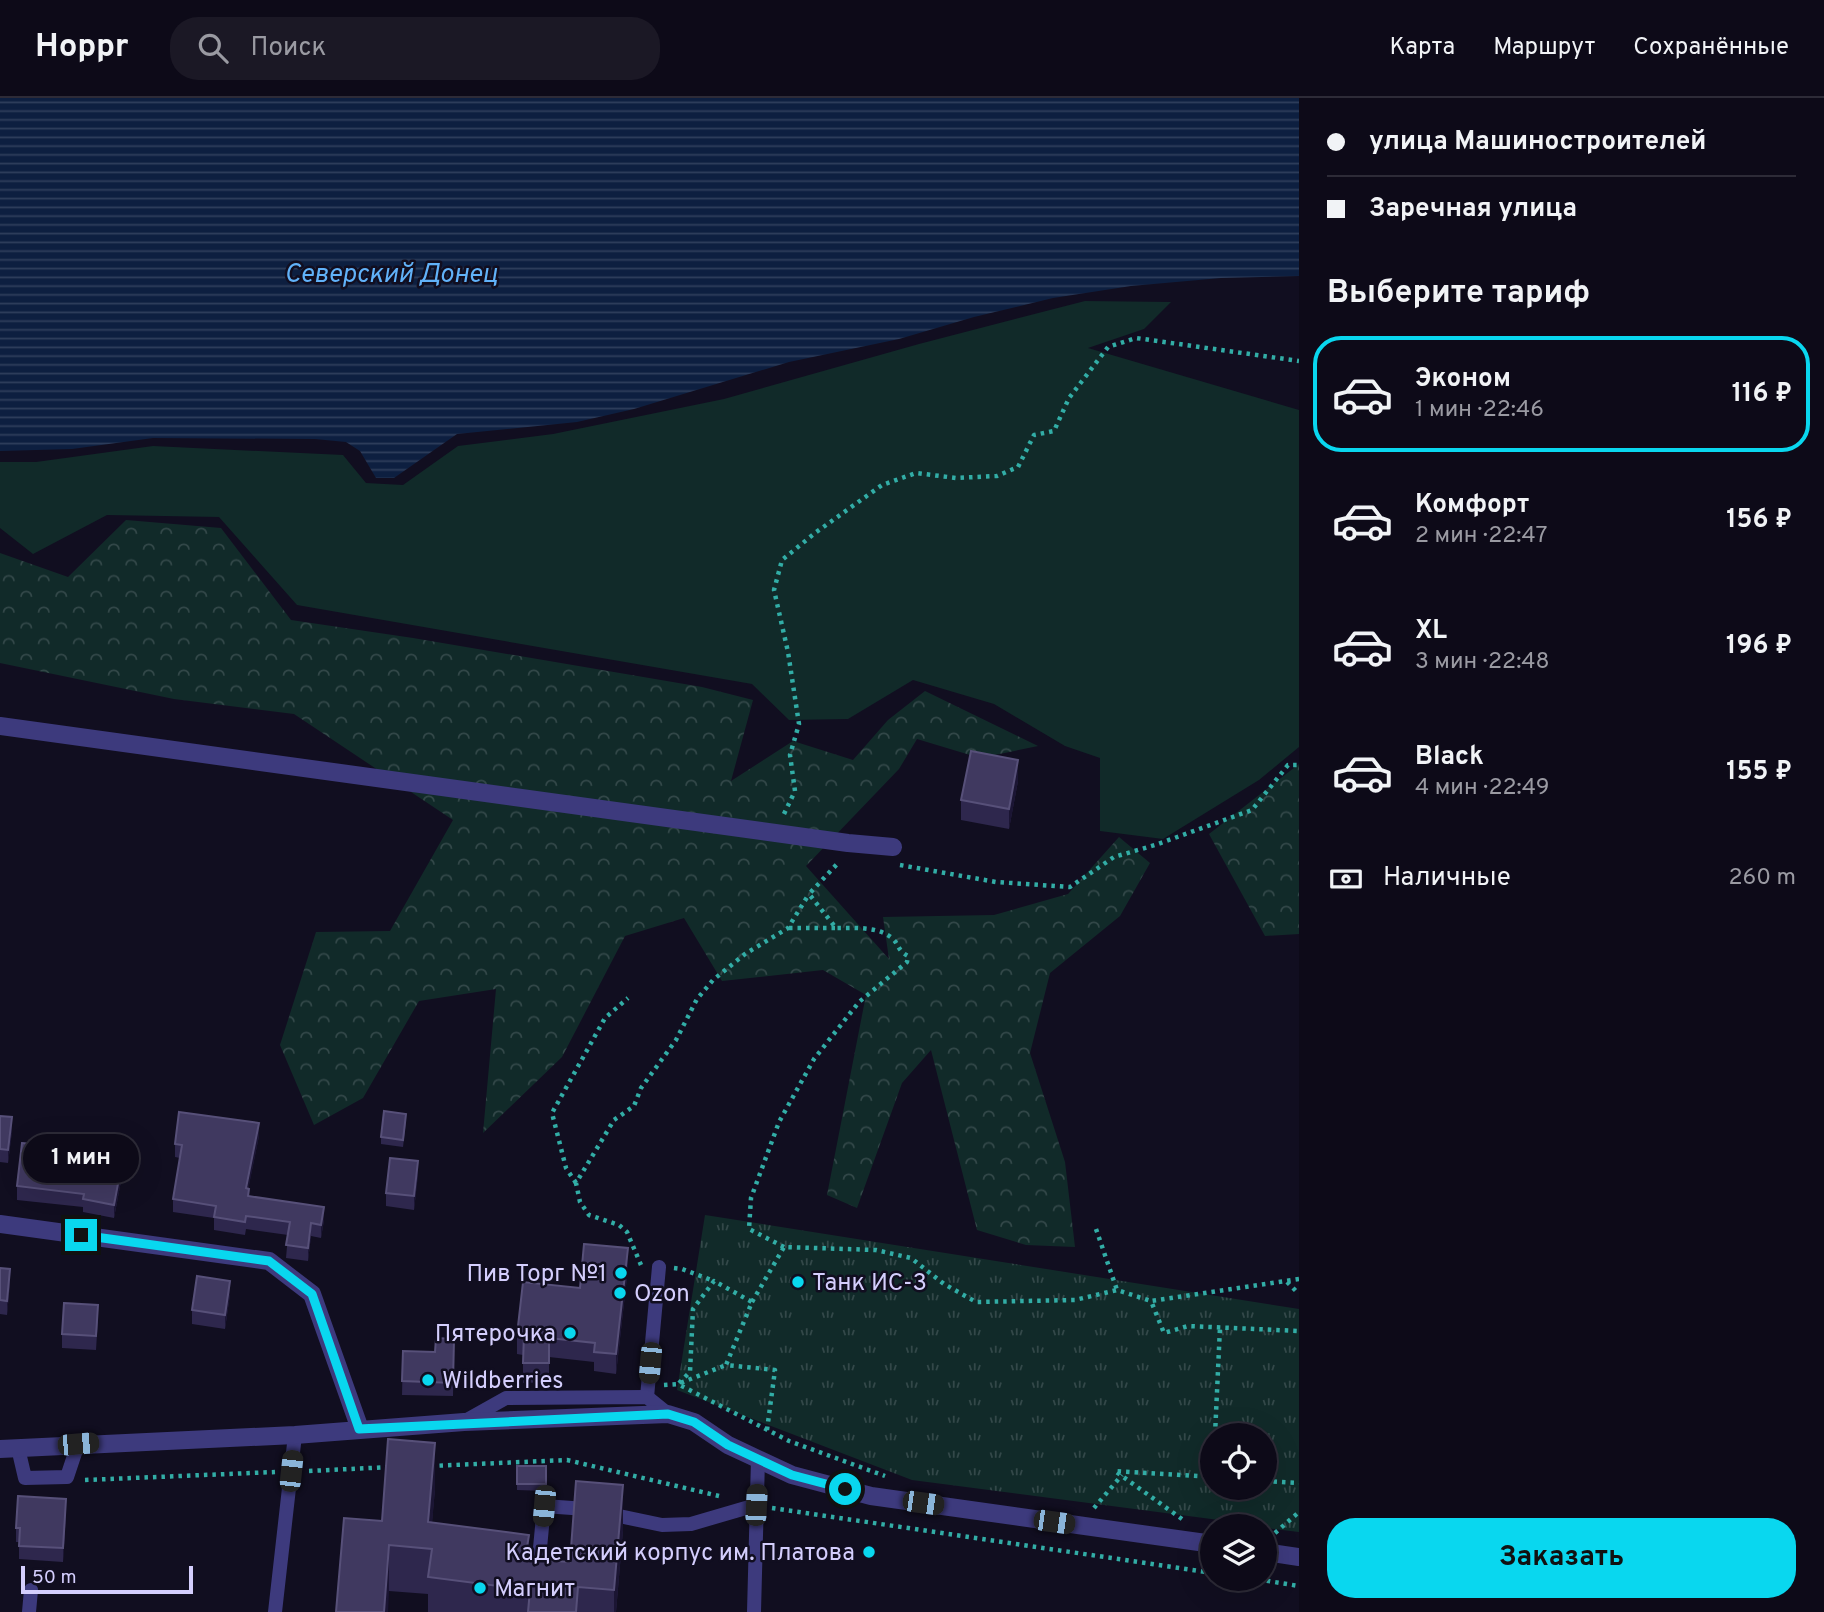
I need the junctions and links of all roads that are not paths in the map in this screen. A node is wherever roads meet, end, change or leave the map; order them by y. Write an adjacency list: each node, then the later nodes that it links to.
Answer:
1 (0, 726): 2 (street)
2 (893, 855)
3 (0, 1224): 8 (street)
4 (659, 1267): 5 (lane)
5 (647, 1397): 6 (lane); 7 (lane)
6 (668, 1414): 7 (street); 12 (street)
7 (464, 1422): 8 (street)
8 (359, 1429): 9 (street)
9 (295, 1435): 10 (street); 20 (lane)
10 (78, 1444): 11 (street); 11 (lane)
11 (9, 1448)
12 (758, 1459): 13 (lane); 14 (street)
13 (756, 1505): 17 (lane); 21 (lane)
14 (1200, 1542)
15 (1277, 1549): 16 (street)
16 (1299, 1557)
17 (538, 1569)
18 (31, 1590): 19 (lane)
19 (29, 1612)
20 (275, 1612)
21 (754, 1612)

